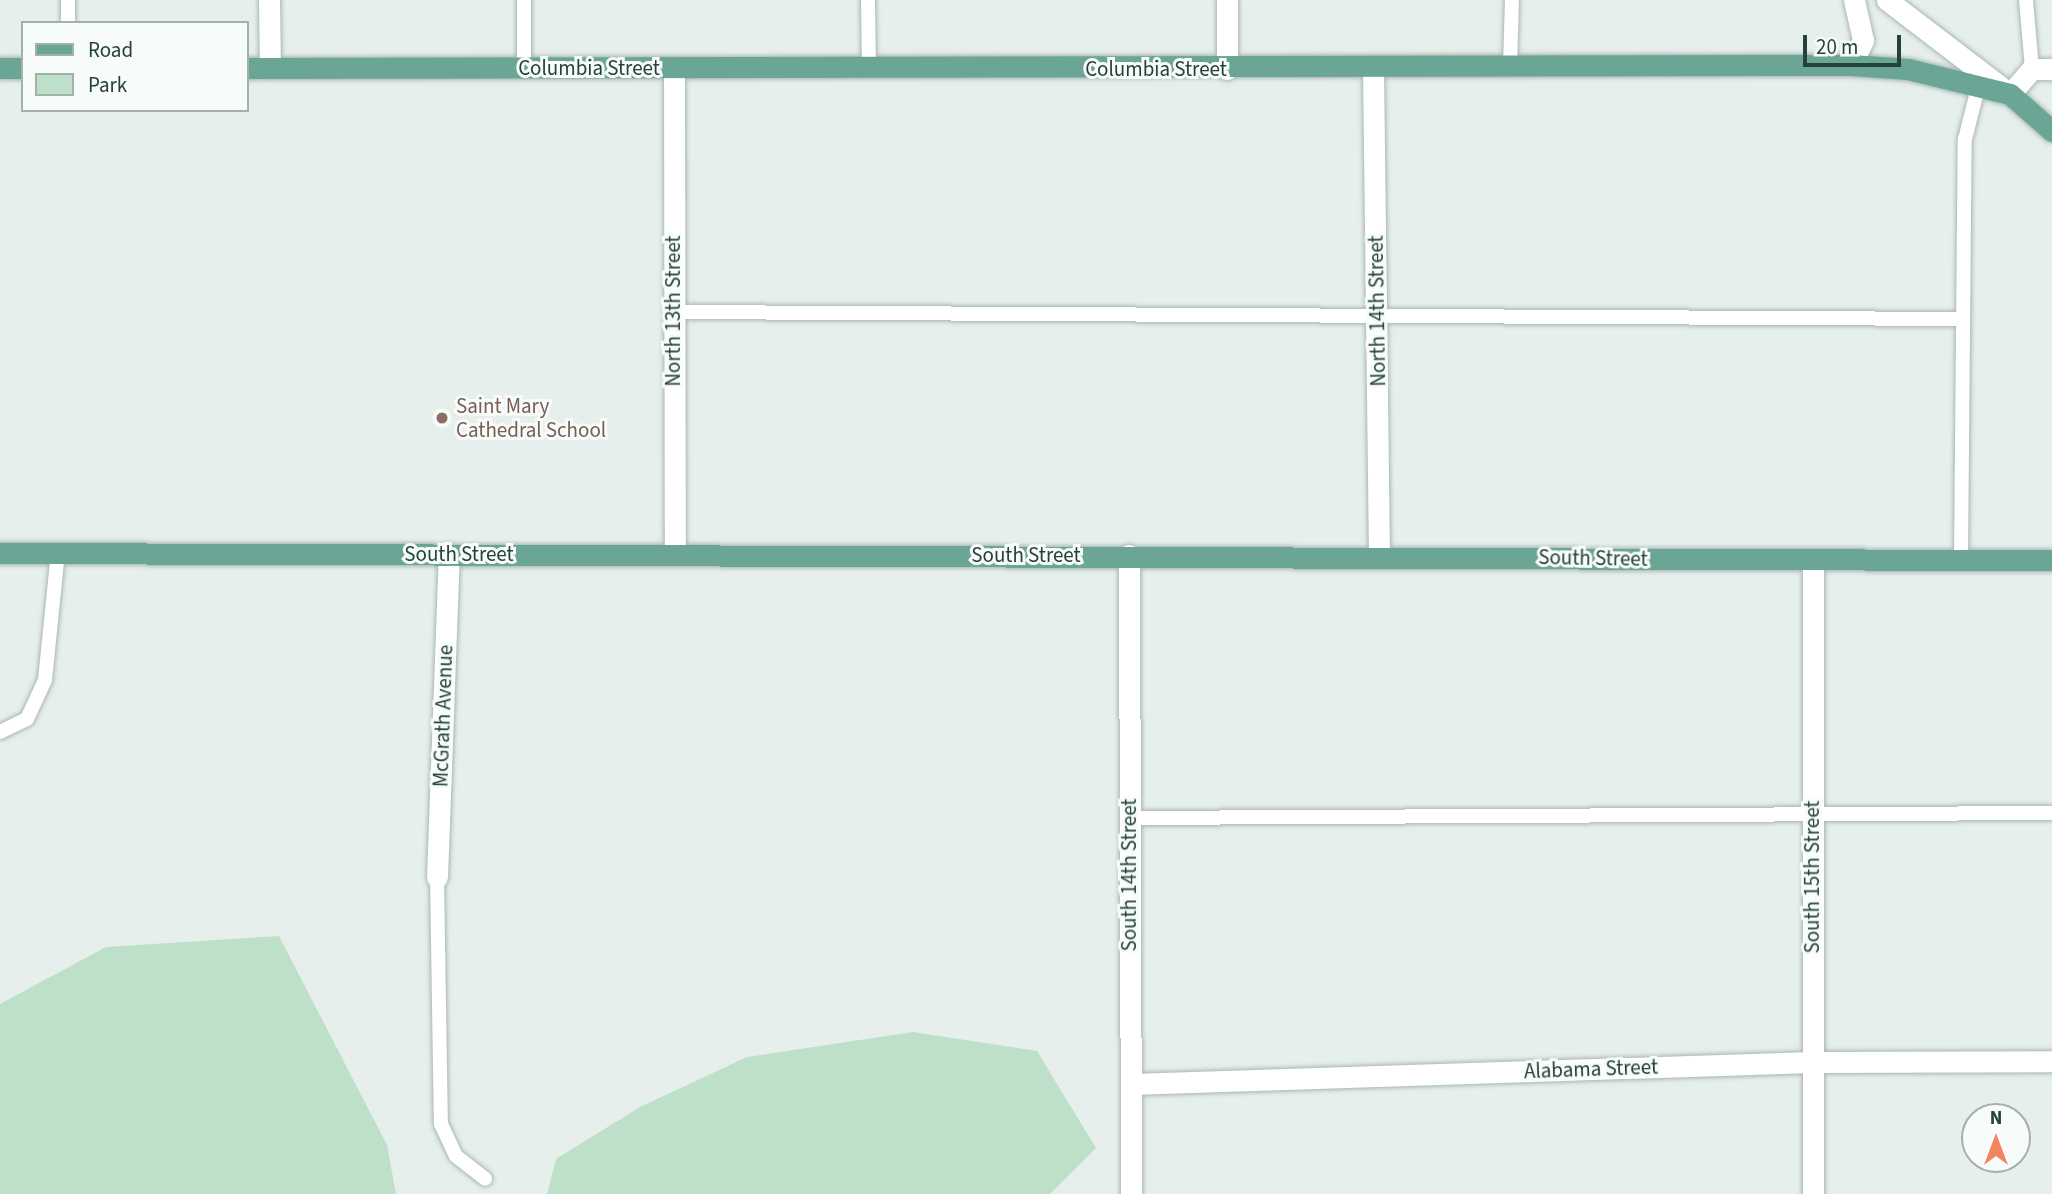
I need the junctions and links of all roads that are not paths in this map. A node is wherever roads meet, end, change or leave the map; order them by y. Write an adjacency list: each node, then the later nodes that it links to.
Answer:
1 (68, 0): 10 (lane)
2 (270, 0): 18 (street)
3 (524, 0): 13 (lane)
4 (868, 0): 20 (lane)
5 (1227, 0): 21 (street)
6 (1512, 0): 12 (lane)
7 (1854, 0): 11 (street)
8 (1887, 0): 24 (street)
9 (2026, 0): 22 (lane)
10 (68, 21)
11 (1851, 65): 12 (main road, Columbia Street); 23 (main road, Columbia Street)
12 (1510, 66): 14 (main road, Columbia Street)
13 (524, 67): 18 (main road, Columbia Street); 19 (main road, Columbia Street)
14 (1373, 67): 21 (main road, Columbia Street); 27 (street, North 14th Street)
15 (0, 68): 16 (main road)
16 (21, 68)
17 (248, 68): 18 (main road, Columbia Street)
18 (270, 68)
19 (674, 68): 20 (main road, Columbia Street); 26 (street, North 13th Street)
20 (869, 68): 21 (main road, Columbia Street)
21 (1227, 69)
22 (2042, 69): 24 (street)
23 (1978, 88): 24 (main road, Columbia Street); 28 (lane)
24 (2010, 94): 25 (main road)
25 (2052, 131)
26 (673, 312): 27 (lane); 32 (street, North 13th Street)
27 (1377, 313): 28 (lane); 34 (street, North 14th Street)
28 (1961, 319): 37 (lane)
29 (0, 553): 30 (main road, South Street)
30 (58, 553): 31 (main road, South Street); 38 (lane)
31 (449, 554): 32 (main road, South Street); 42 (street, McGrath Avenue)
32 (675, 555): 33 (main road, South Street)
33 (1129, 555): 34 (main road, South Street); 41 (street, South 14th Street)
34 (1379, 555): 35 (main road, South Street)
35 (1813, 560): 37 (main road, South Street); 39 (street, South 15th Street)
36 (2052, 560): 37 (main road, South Street)
37 (1961, 561)
38 (0, 732)
39 (1813, 809): 40 (lane); 41 (lane); 44 (street, South 15th Street)
40 (2052, 813)
41 (1129, 818): 45 (street, South 14th Street)
42 (437, 877): 46 (lane)
43 (2052, 1061): 44 (street, Alabama Street)
44 (1812, 1062): 45 (street, Alabama Street); 48 (street, South 15th Street)
45 (1131, 1084): 47 (street, South 14th Street)
46 (485, 1179)
47 (1131, 1194)
48 (1813, 1194)

